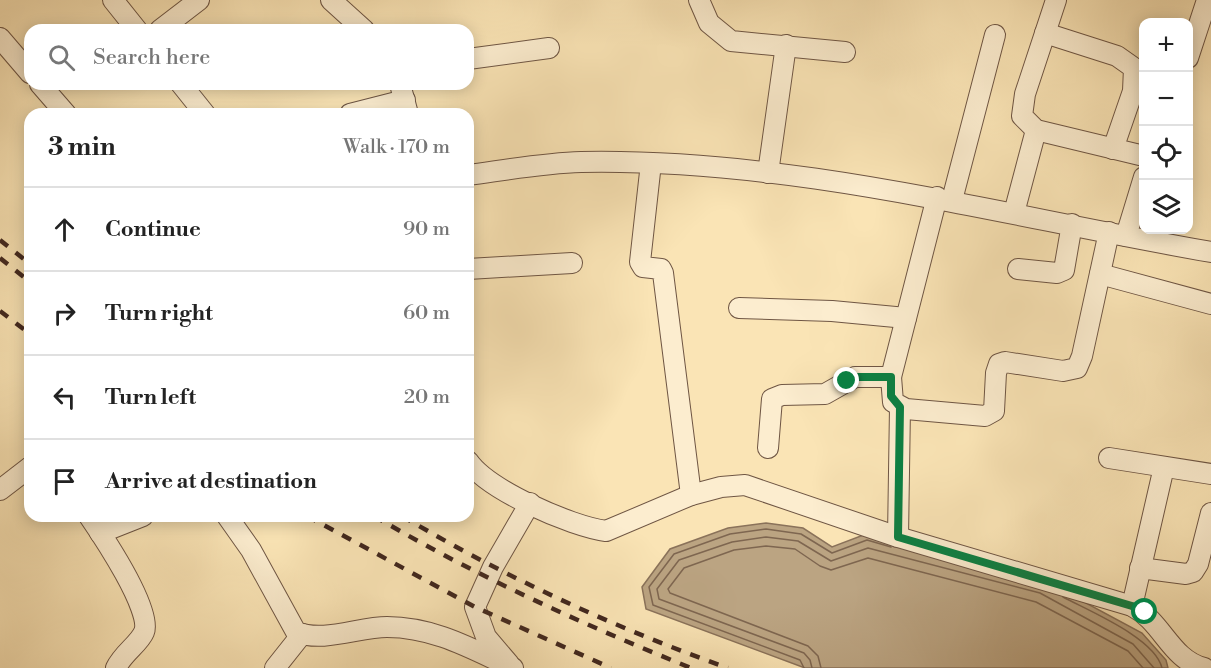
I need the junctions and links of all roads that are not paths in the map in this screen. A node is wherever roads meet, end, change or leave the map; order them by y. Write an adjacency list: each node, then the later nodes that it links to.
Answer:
1 (112, 0): 7 (street)
2 (199, 0): 8 (street)
3 (331, 0): 9 (street)
4 (699, 0): 14 (street)
5 (1056, 0): 10 (street)
6 (1207, 0): 13 (street)
7 (132, 24)
8 (168, 24)
9 (357, 24)
10 (1045, 33): 25 (street); 26 (street)
11 (995, 35): 32 (street)
12 (0, 38): 18 (street)
13 (1193, 43)
14 (786, 45): 16 (street); 29 (street)
15 (549, 48): 17 (street)
16 (845, 52)
17 (474, 58)
18 (24, 65)
19 (45, 90): 22 (street)
20 (186, 90): 23 (street)
21 (404, 99): 24 (street)
22 (61, 108)
23 (200, 108)
24 (372, 108)
25 (1036, 130): 26 (street); 33 (street)
26 (1113, 149): 27 (street)
27 (1139, 155)
28 (651, 163): 29 (street); 30 (street); 53 (street)
29 (768, 173): 32 (street)
30 (474, 174)
31 (1142, 180): 35 (street)
32 (945, 198): 33 (street); 43 (street)
33 (1014, 213): 34 (street)
34 (1072, 224): 35 (street); 38 (street)
35 (1118, 234): 36 (street); 40 (street)
36 (1211, 252)
37 (572, 263): 39 (street)
38 (1018, 269)
39 (474, 270)
40 (1100, 274): 41 (street); 45 (street)
41 (1211, 304)
42 (739, 308): 43 (street)
43 (906, 318): 44 (street)
44 (891, 377): 45 (street); 46 (street)
45 (900, 407): 60 (street)
46 (768, 448)
47 (1109, 458): 48 (street)
48 (1164, 467): 51 (street); 61 (street)
49 (474, 470): 54 (street)
50 (24, 471): 52 (street)
51 (1211, 474)
52 (0, 490)
53 (691, 495): 54 (street); 60 (street)
54 (530, 503): 63 (street)
55 (1211, 513): 61 (street)
56 (93, 522): 59 (street)
57 (128, 522): 59 (street)
58 (231, 522): 63 (street)
59 (100, 533): 64 (street)
60 (898, 537): 62 (street)
61 (1140, 568): 62 (street)
62 (1132, 606): 66 (street)
63 (302, 634): 65 (street)
64 (116, 668)
65 (275, 668)
66 (1204, 668)

